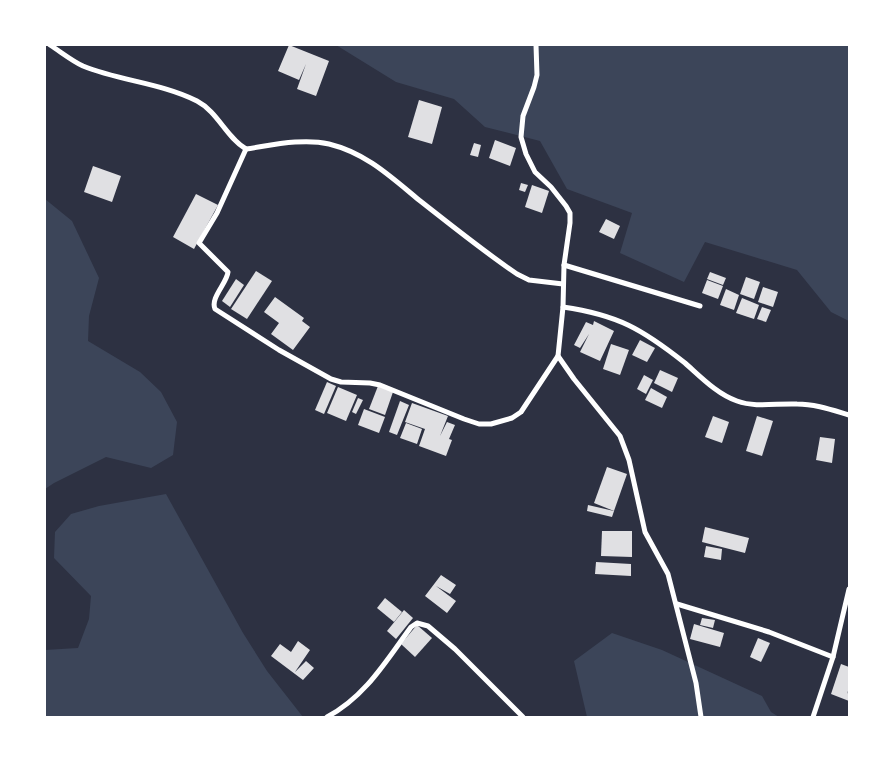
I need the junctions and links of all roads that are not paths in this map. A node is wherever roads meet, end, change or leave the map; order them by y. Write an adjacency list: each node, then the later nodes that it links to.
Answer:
1 (50, 45): 3 (street)
2 (536, 45): 4 (street)
3 (246, 149): 5 (street); 8 (street)
4 (564, 265): 5 (street); 6 (street)
5 (563, 284): 7 (street)
6 (700, 306)
7 (563, 307): 8 (street); 9 (street)
8 (558, 356): 11 (street)
9 (849, 415)
10 (849, 589): 12 (street)
11 (677, 604): 12 (street); 15 (street)
12 (833, 657): 16 (street)
13 (327, 717): 14 (street)
14 (523, 717)
15 (701, 717)
16 (813, 717)

